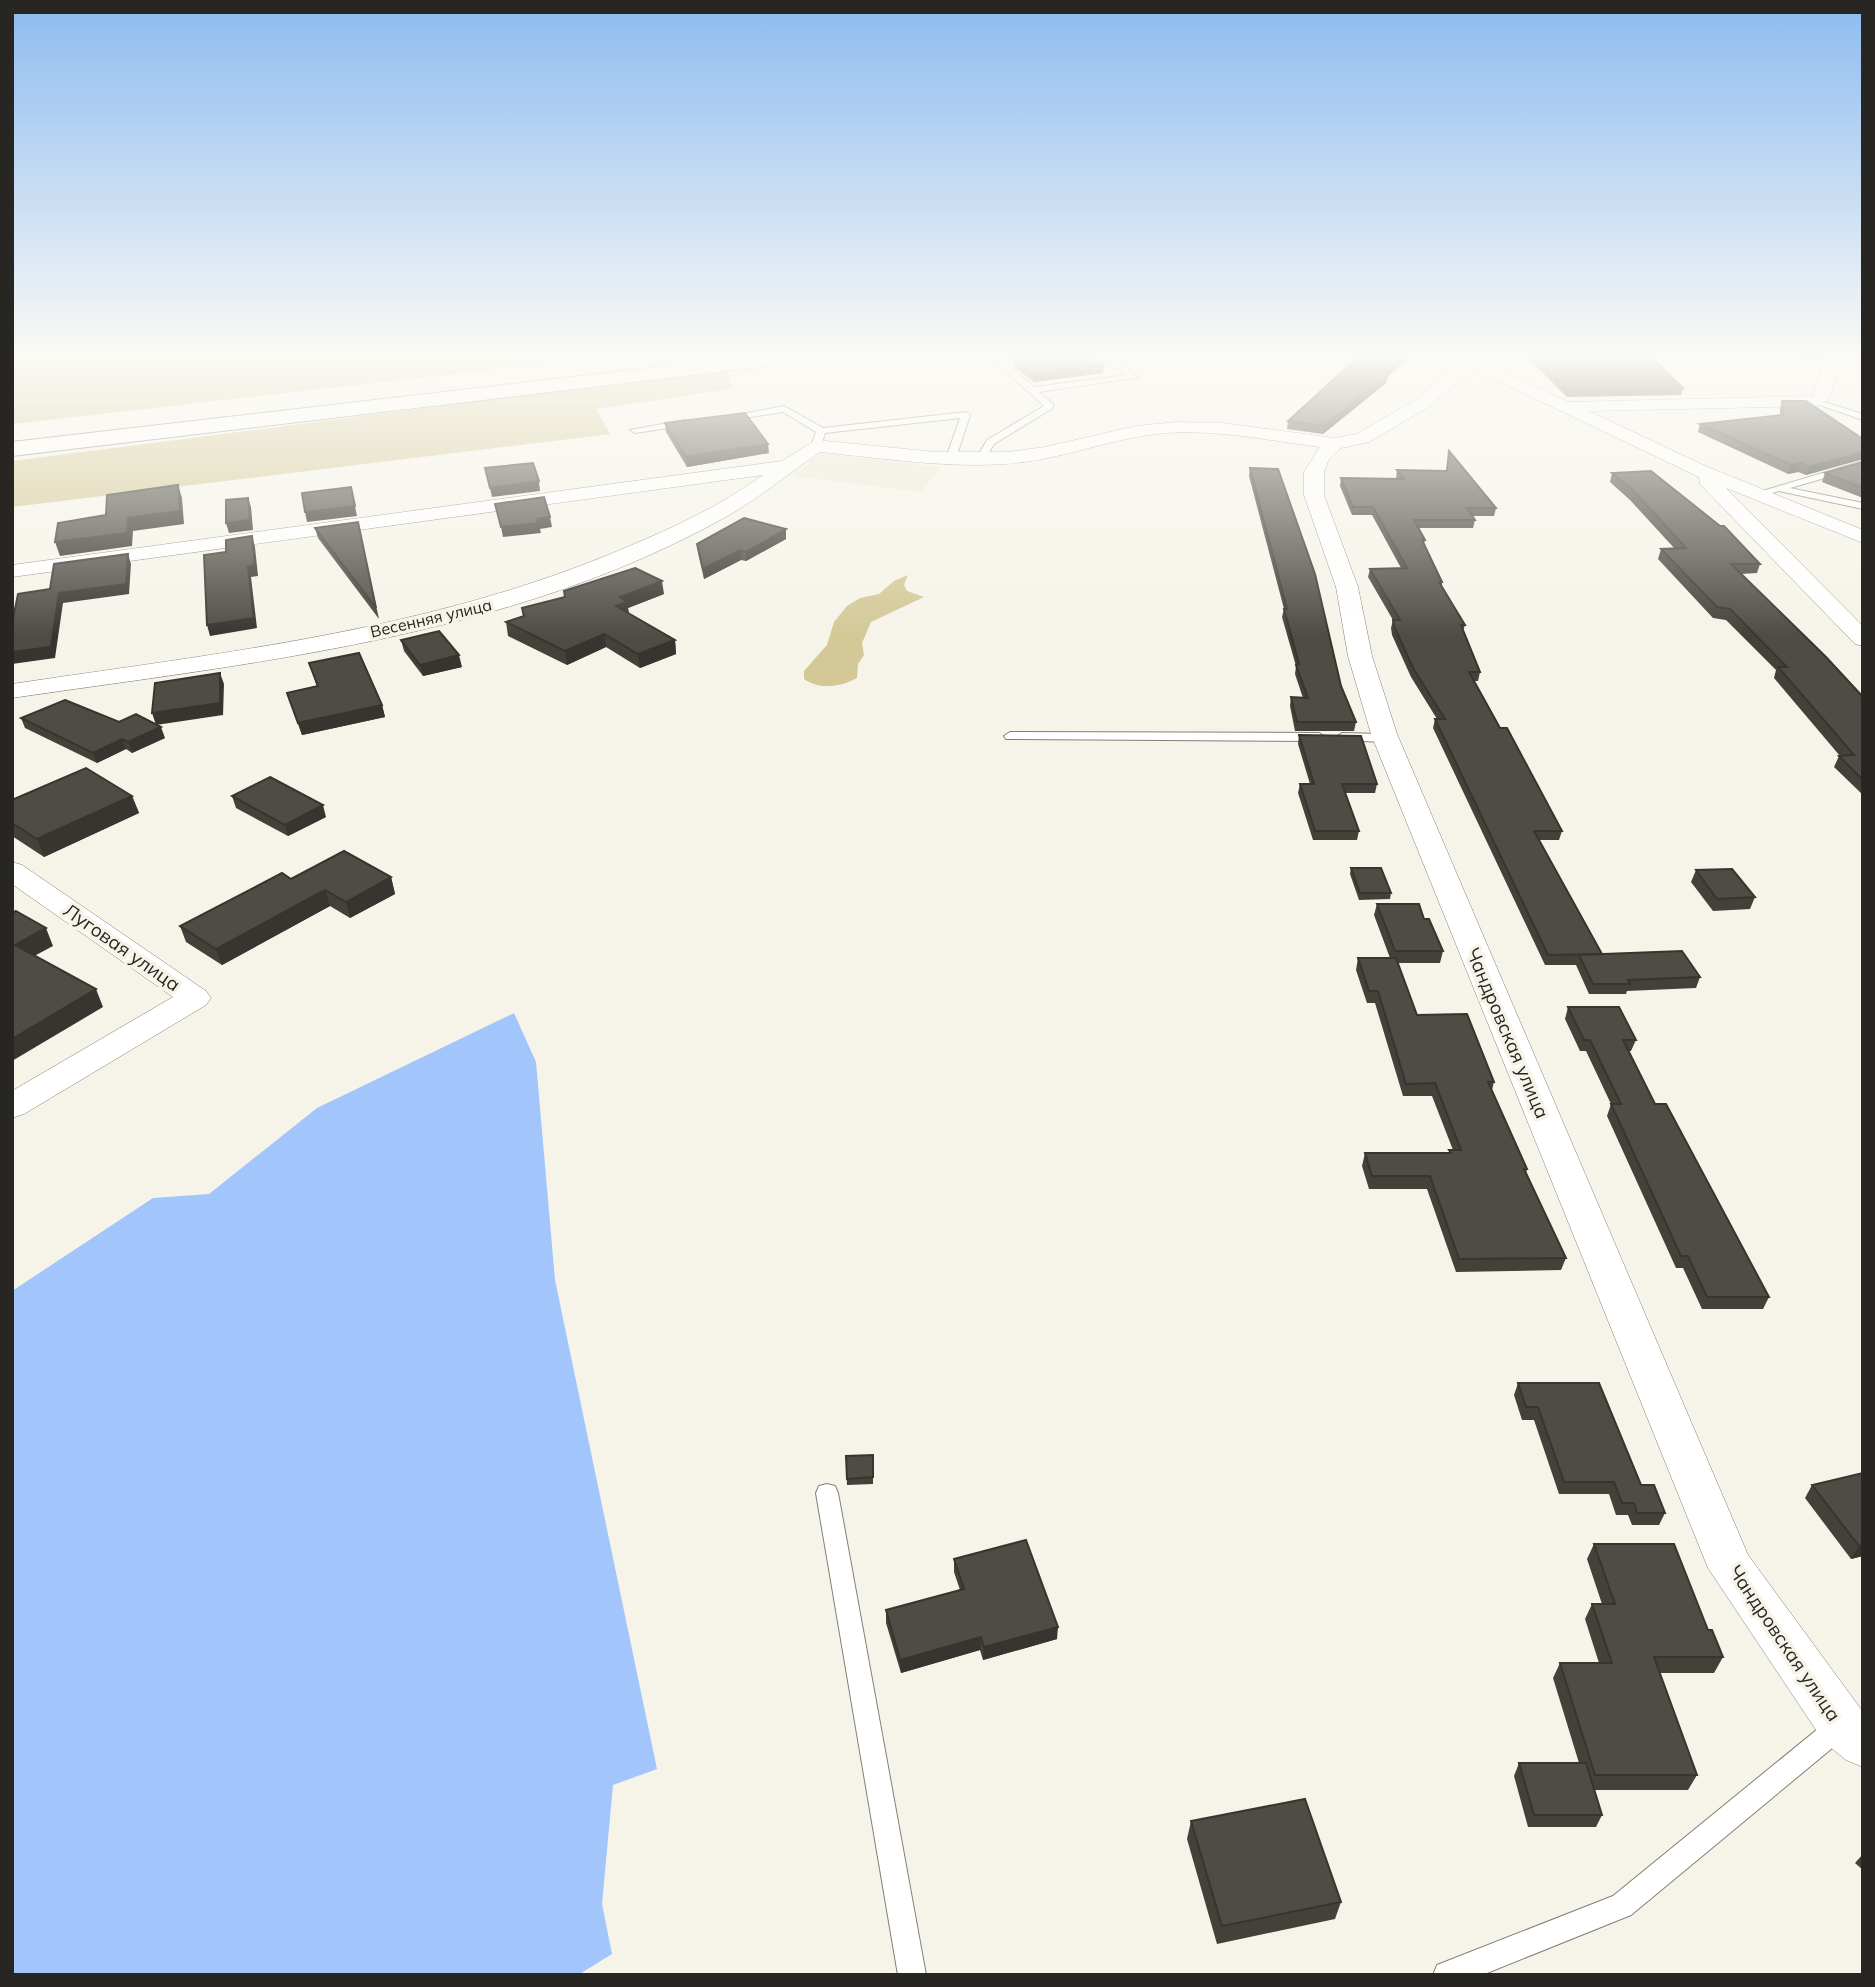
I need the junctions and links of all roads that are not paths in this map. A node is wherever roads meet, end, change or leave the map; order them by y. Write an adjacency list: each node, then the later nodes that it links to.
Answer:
1 (804, 451): 11 (street, Весенняя улица)
2 (903, 451): 8 (street)
3 (954, 451): 8 (lane)
4 (985, 451): 9 (lane)
5 (1053, 451): 9 (street)
6 (1327, 451): 21 (street, Чандровская улица)
7 (1657, 451): 12 (street)
8 (951, 458): 9 (street)
9 (981, 459)
10 (1863, 464): 13 (lane)
11 (785, 467): 17 (street); 19 (street, Весенняя улица)
12 (1696, 469): 14 (street); 18 (street)
13 (1779, 488): 14 (lane); 15 (lane)
14 (1757, 494): 16 (street)
15 (1863, 506)
16 (1863, 537)
17 (12, 571)
18 (1863, 639)
19 (12, 691)
20 (1010, 736): 21 (lane)
21 (1385, 737): 25 (street, Чандровская улица)
22 (12, 871): 23 (street, Луговая улица)
23 (12, 1107)
24 (827, 1493): 26 (lane)
25 (1852, 1734): 27 (lane)
26 (912, 1975)
27 (1447, 1975)

